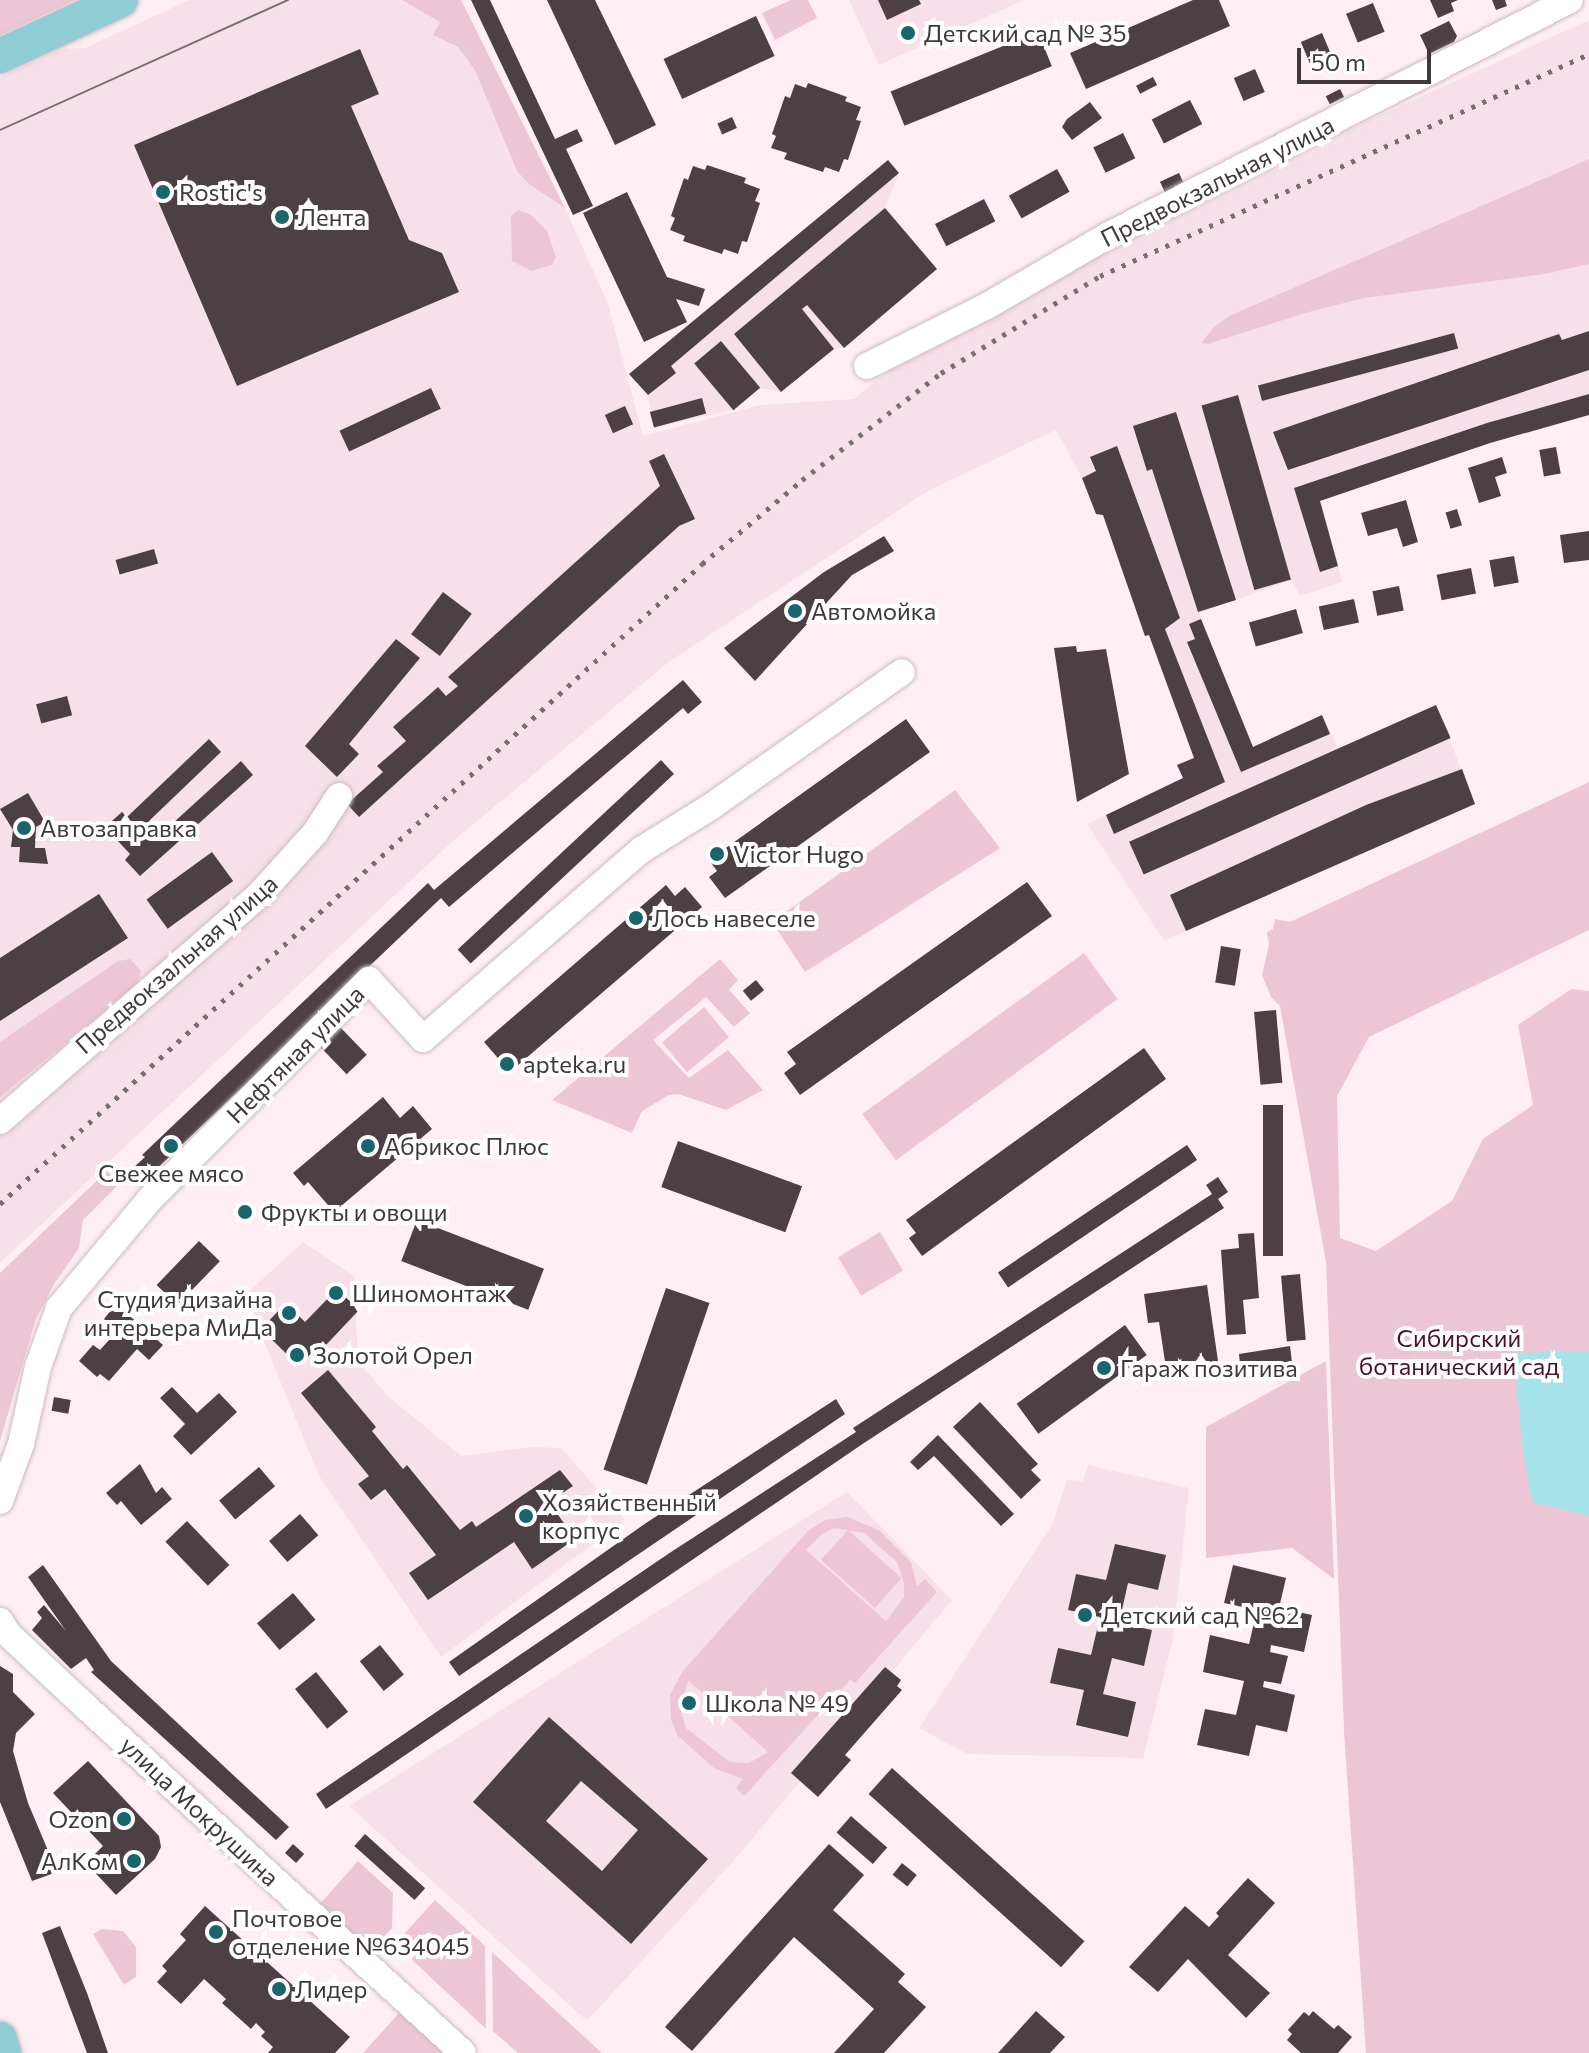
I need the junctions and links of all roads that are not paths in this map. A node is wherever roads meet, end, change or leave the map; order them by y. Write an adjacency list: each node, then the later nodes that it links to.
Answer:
1 (121, 0): 3 (main road)
2 (1570, 0): 4 (street, Предвокзальная улица)
3 (0, 56)
4 (867, 366)
5 (902, 672): 8 (street, Нефтяная улица)
6 (339, 796): 7 (street, Предвокзальная улица)
7 (0, 1121)
8 (0, 1501)
9 (3, 1628): 12 (street, улица Мокрушина)
10 (0, 2039): 11 (main road)
11 (4, 2053)
12 (463, 2053)

